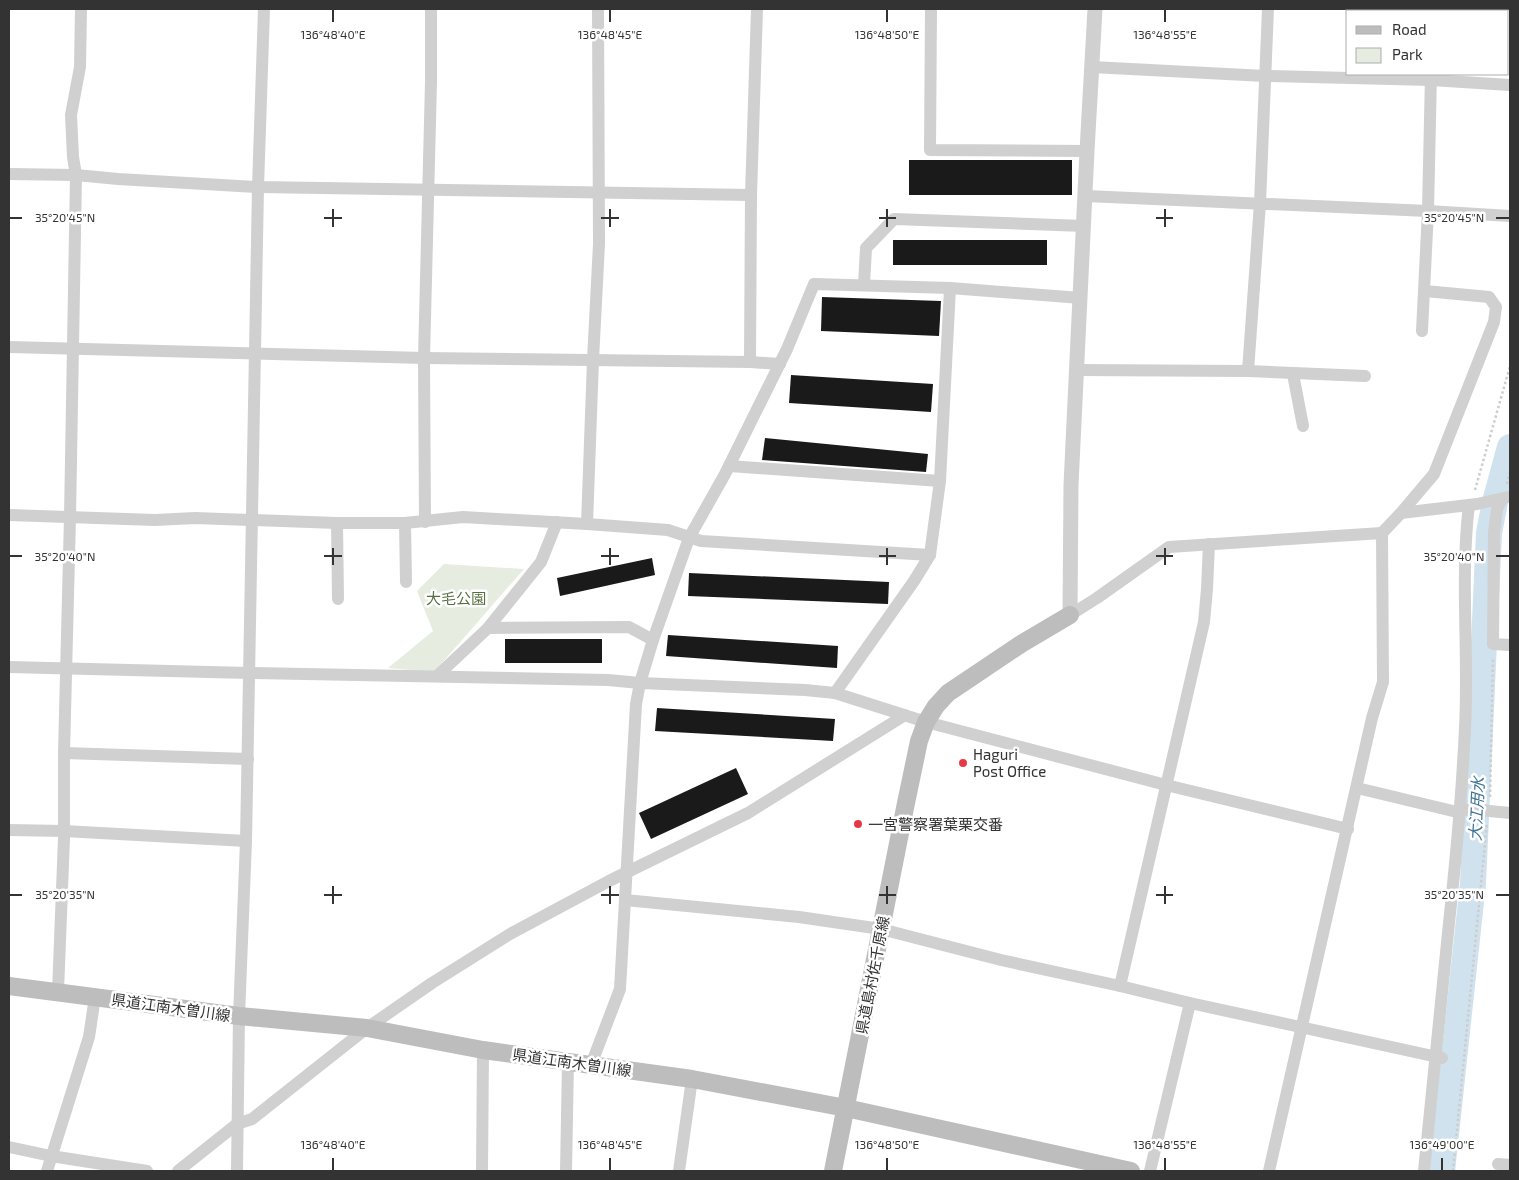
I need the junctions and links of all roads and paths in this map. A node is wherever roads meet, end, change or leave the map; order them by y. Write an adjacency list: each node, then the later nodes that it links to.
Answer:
1 (81, 9): 15 (street)
2 (264, 9): 16 (street)
3 (432, 9): 17 (street)
4 (598, 9): 18 (street)
5 (758, 9): 19 (street)
6 (931, 9): 13 (street)
7 (1095, 9): 9 (street)
8 (1268, 9): 10 (street)
9 (1092, 67): 10 (street); 13 (street)
10 (1265, 76): 11 (street); 21 (street)
11 (1431, 77): 12 (street); 22 (street)
12 (1510, 85)
13 (1087, 151): 20 (street)
14 (9, 174): 15 (street)
15 (76, 175): 16 (street); 31 (street)
16 (258, 187): 17 (street); 32 (street)
17 (429, 190): 18 (street); 33 (street)
18 (598, 192): 19 (street); 34 (street)
19 (751, 195): 35 (street)
20 (1086, 196): 21 (street); 24 (street)
21 (1260, 203): 22 (street); 38 (street)
22 (1428, 211): 23 (street); 27 (street)
23 (1510, 216)
24 (1084, 226): 25 (street); 28 (street)
25 (864, 285): 26 (street); 36 (street)
26 (950, 288): 28 (street); 43 (street)
27 (1425, 291): 29 (street); 46 (street)
28 (1081, 298): 37 (street)
29 (1422, 331)
30 (9, 347): 31 (street)
31 (72, 350): 32 (street); 48 (street)
32 (254, 353): 33 (street); 49 (street)
33 (424, 358): 34 (street); 50 (street)
34 (593, 360): 35 (street); 54 (street)
35 (750, 362): 36 (street)
36 (780, 364): 42 (street)
37 (1077, 370): 38 (street); 61 (street)
38 (1248, 371): 39 (street)
39 (1293, 374): 40 (street); 41 (street)
40 (1364, 376)
41 (1303, 426)
42 (728, 466): 43 (street); 56 (street)
43 (940, 481): 58 (street)
44 (1503, 498): 45 (street); 64 (street)
45 (1473, 504): 46 (street); 78 (street)
46 (1401, 513): 55 (street)
47 (9, 515): 48 (street)
48 (70, 517): 49 (street); 67 (street)
49 (251, 520): 52 (street); 68 (street)
50 (425, 522): 51 (street); 53 (street)
51 (557, 522): 54 (street); 62 (street)
52 (337, 523): 53 (street); 60 (street)
53 (404, 523): 59 (street)
54 (587, 524): 56 (street)
55 (1382, 533): 57 (street); 77 (street)
56 (689, 538): 58 (street); 63 (street)
57 (1209, 544): 61 (street); 76 (street)
58 (930, 555): 71 (street)
59 (406, 582)
60 (338, 599)
61 (1070, 614): 73 (main road, 県道島村佐千原線)
62 (488, 628): 63 (street); 69 (street)
63 (653, 640): 70 (street)
64 (1494, 644): 65 (street); 79 (path)
65 (1510, 645)
66 (9, 667): 67 (street)
67 (66, 668): 68 (street); 74 (street)
68 (249, 673): 69 (street); 75 (street)
69 (438, 676): 70 (street)
70 (640, 683): 71 (street); 85 (street)
71 (835, 694): 72 (street)
72 (905, 715): 73 (street); 85 (street)
73 (926, 722): 76 (street); 87 (main road, 県道島村佐千原線)
74 (64, 753): 75 (street); 83 (street)
75 (248, 758): 84 (street)
76 (1166, 785): 81 (street); 89 (street)
77 (1357, 788): 78 (street); 81 (street)
78 (1464, 810): 79 (street); 97 (street)
79 (1486, 811): 80 (street); 118 (path)
80 (1510, 813)
81 (1348, 829): 95 (street)
82 (9, 830): 83 (street)
83 (64, 831): 84 (street); 90 (street)
84 (246, 841): 93 (street)
85 (628, 872): 86 (street); 94 (street)
86 (625, 900): 87 (street); 99 (street)
87 (881, 929): 89 (street); 101 (main road, 県道島村佐千原線)
88 (9, 986): 90 (main road, 県道江南木曽川線)
89 (1120, 986): 92 (street)
90 (58, 992): 91 (main road, 県道江南木曽川線)
91 (95, 997): 93 (main road, 県道江南木曽川線); 104 (street)
92 (1190, 1003): 95 (street); 115 (street)
93 (239, 1016): 94 (main road, 県道江南木曽川線); 102 (street)
94 (367, 1028): 96 (main road, 県道江南木曽川線); 102 (street)
95 (1301, 1028): 97 (street); 116 (street)
96 (483, 1050): 98 (main road, 県道江南木曽川線); 110 (street)
97 (1439, 1057): 117 (street)
98 (568, 1062): 99 (main road, 県道江南木曽川線); 111 (street)
99 (591, 1065): 100 (main road, 県道江南木曽川線)
100 (692, 1079): 101 (main road, 県道江南木曽川線); 112 (street)
101 (846, 1108): 105 (main road, 県道江南木曽川線); 113 (main road, 県道島村佐千原線)
102 (238, 1124): 108 (street); 109 (street)
103 (9, 1148): 104 (street)
104 (51, 1156): 106 (street); 107 (street)
105 (1080, 1166): 114 (main road, 県道江南木曽川線)
106 (47, 1171)
107 (147, 1171)
108 (178, 1171)
109 (237, 1171)
110 (482, 1171)
111 (566, 1171)
112 (679, 1171)
113 (833, 1171)
114 (1131, 1171)
115 (1150, 1171)
116 (1269, 1171)
117 (1424, 1171)
118 (1453, 1171)

